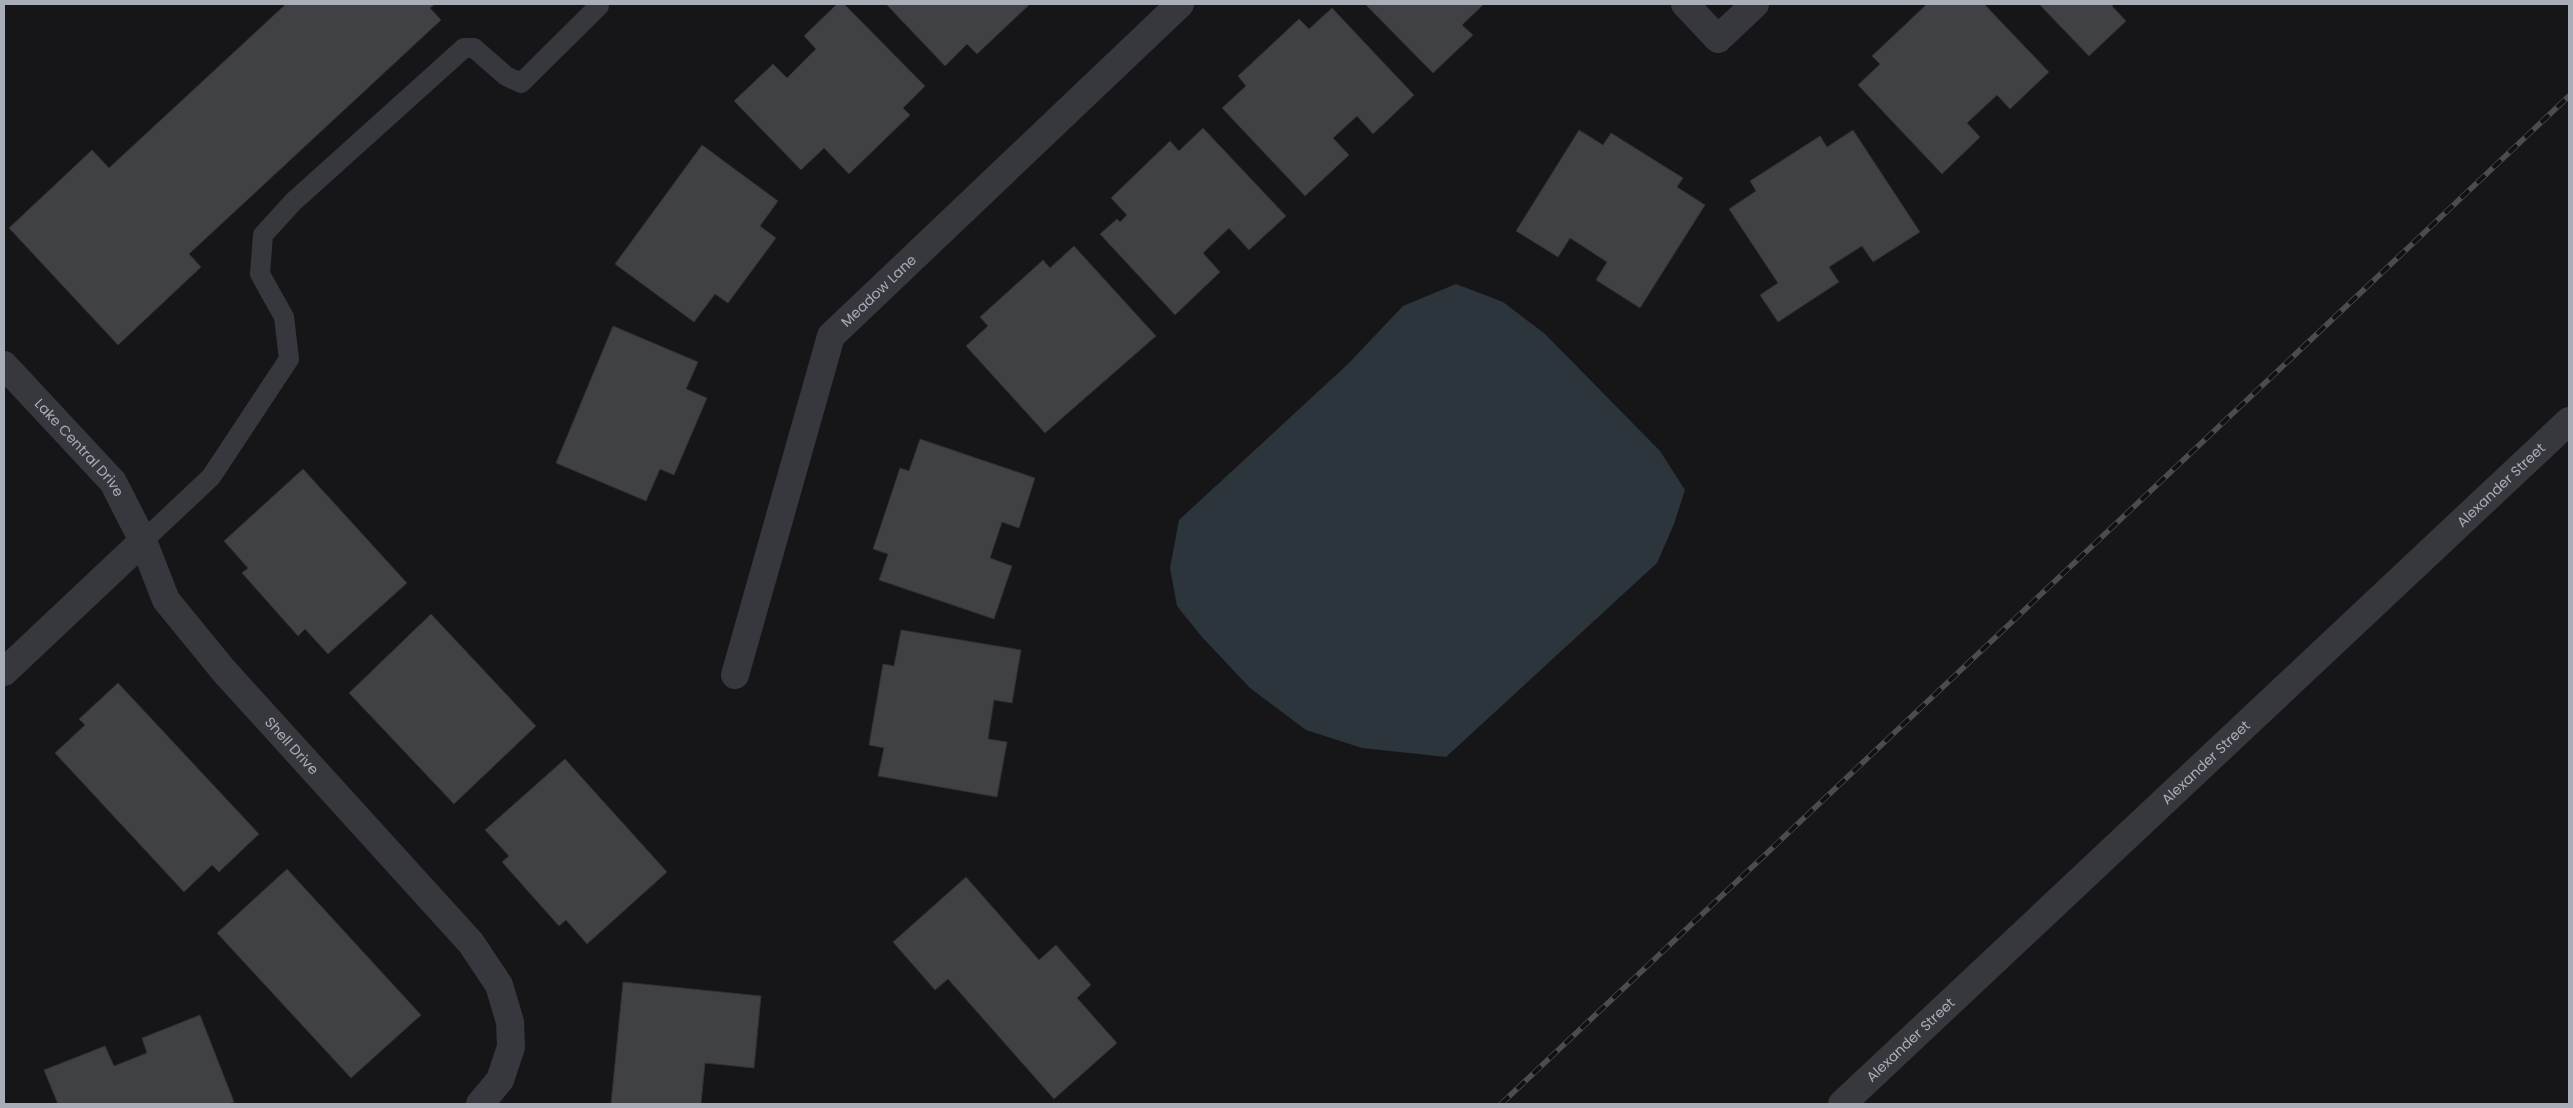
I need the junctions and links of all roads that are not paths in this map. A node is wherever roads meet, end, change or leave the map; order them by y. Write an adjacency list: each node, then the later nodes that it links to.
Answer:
1 (1180, 4): 9 (street, Meadow Lane)
2 (1685, 4): 3 (street)
3 (1755, 4)
4 (599, 6): 7 (lane)
5 (4, 365): 7 (street, Lake Central Drive)
6 (2569, 421): 11 (street, Alexander Street)
7 (142, 541): 8 (street); 10 (street, Shell Drive)
8 (4, 672)
9 (735, 675)
10 (480, 1104)
11 (1842, 1104)

